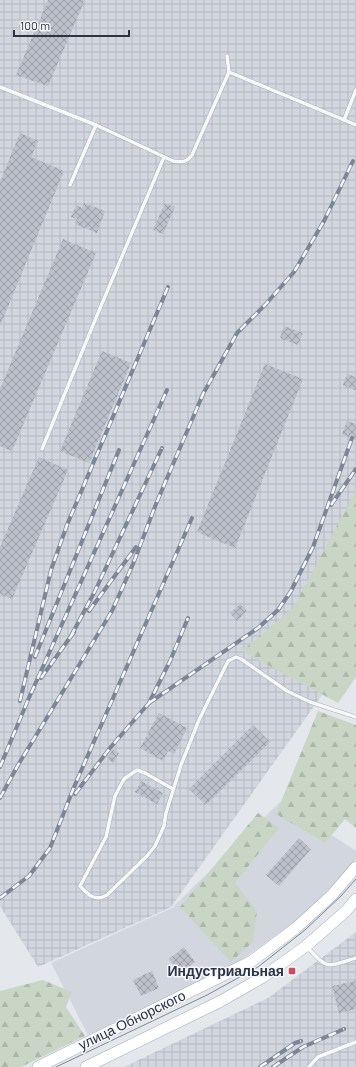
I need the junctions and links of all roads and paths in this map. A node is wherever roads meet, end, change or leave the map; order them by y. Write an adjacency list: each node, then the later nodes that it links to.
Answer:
1 (227, 56): 2 (lane)
2 (229, 72): 5 (lane); 8 (lane)
3 (0, 87): 6 (lane)
4 (356, 90): 5 (lane)
5 (344, 120): 7 (lane)
6 (96, 125): 8 (lane); 9 (lane)
7 (356, 125)
8 (164, 157): 10 (lane)
9 (70, 185)
10 (42, 450)
11 (356, 717): 12 (lane)
12 (173, 790): 12 (lane)
13 (356, 868): 19 (main road, улица Обнорского)
14 (356, 899): 15 (main road, улица Обнорского)
15 (306, 946): 16 (lane); 18 (main road, улица Обнорского)
16 (356, 958)
17 (356, 1042): 21 (lane)
18 (98, 1064): 20 (main road, улица Обнорского)
19 (38, 1067)
20 (86, 1067)
21 (309, 1067)

